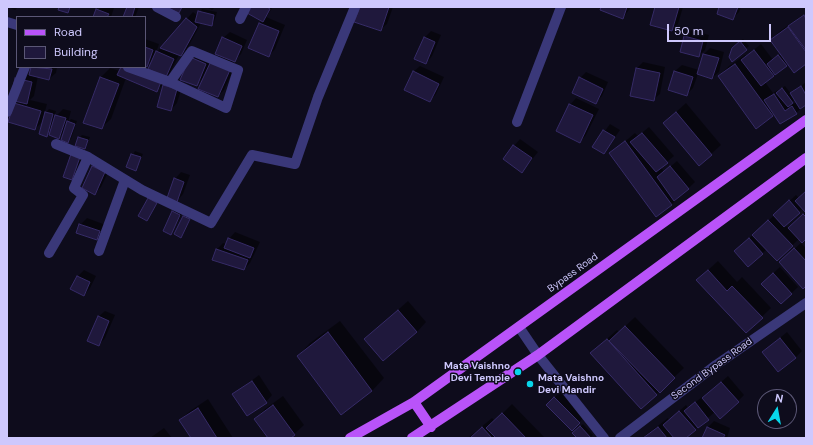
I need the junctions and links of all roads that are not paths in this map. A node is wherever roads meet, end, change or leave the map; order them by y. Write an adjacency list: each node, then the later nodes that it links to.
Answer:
1 (157, 7): 5 (street)
2 (246, 7): 6 (street)
3 (355, 7): 16 (street)
4 (561, 7): 12 (street)
5 (176, 17)
6 (240, 19)
7 (25, 68): 10 (street)
8 (131, 68): 9 (street)
9 (170, 82): 9 (street)
10 (7, 112)
11 (806, 120): 20 (main road, Bypass Road)
12 (517, 122)
13 (56, 144): 14 (street)
14 (88, 157): 16 (street); 18 (street)
15 (806, 158): 21 (main road)
16 (125, 180): 17 (street)
17 (99, 251)
18 (49, 253)
19 (806, 303): 27 (street, Second Bypass Road)
20 (519, 327): 21 (street); 22 (main road, Bypass Road)
21 (538, 355): 23 (main road); 26 (street)
22 (414, 402): 23 (main road); 24 (main road, Bypass Road)
23 (430, 427): 25 (main road)
24 (350, 438)
25 (412, 438)
26 (604, 438)
27 (620, 438)

